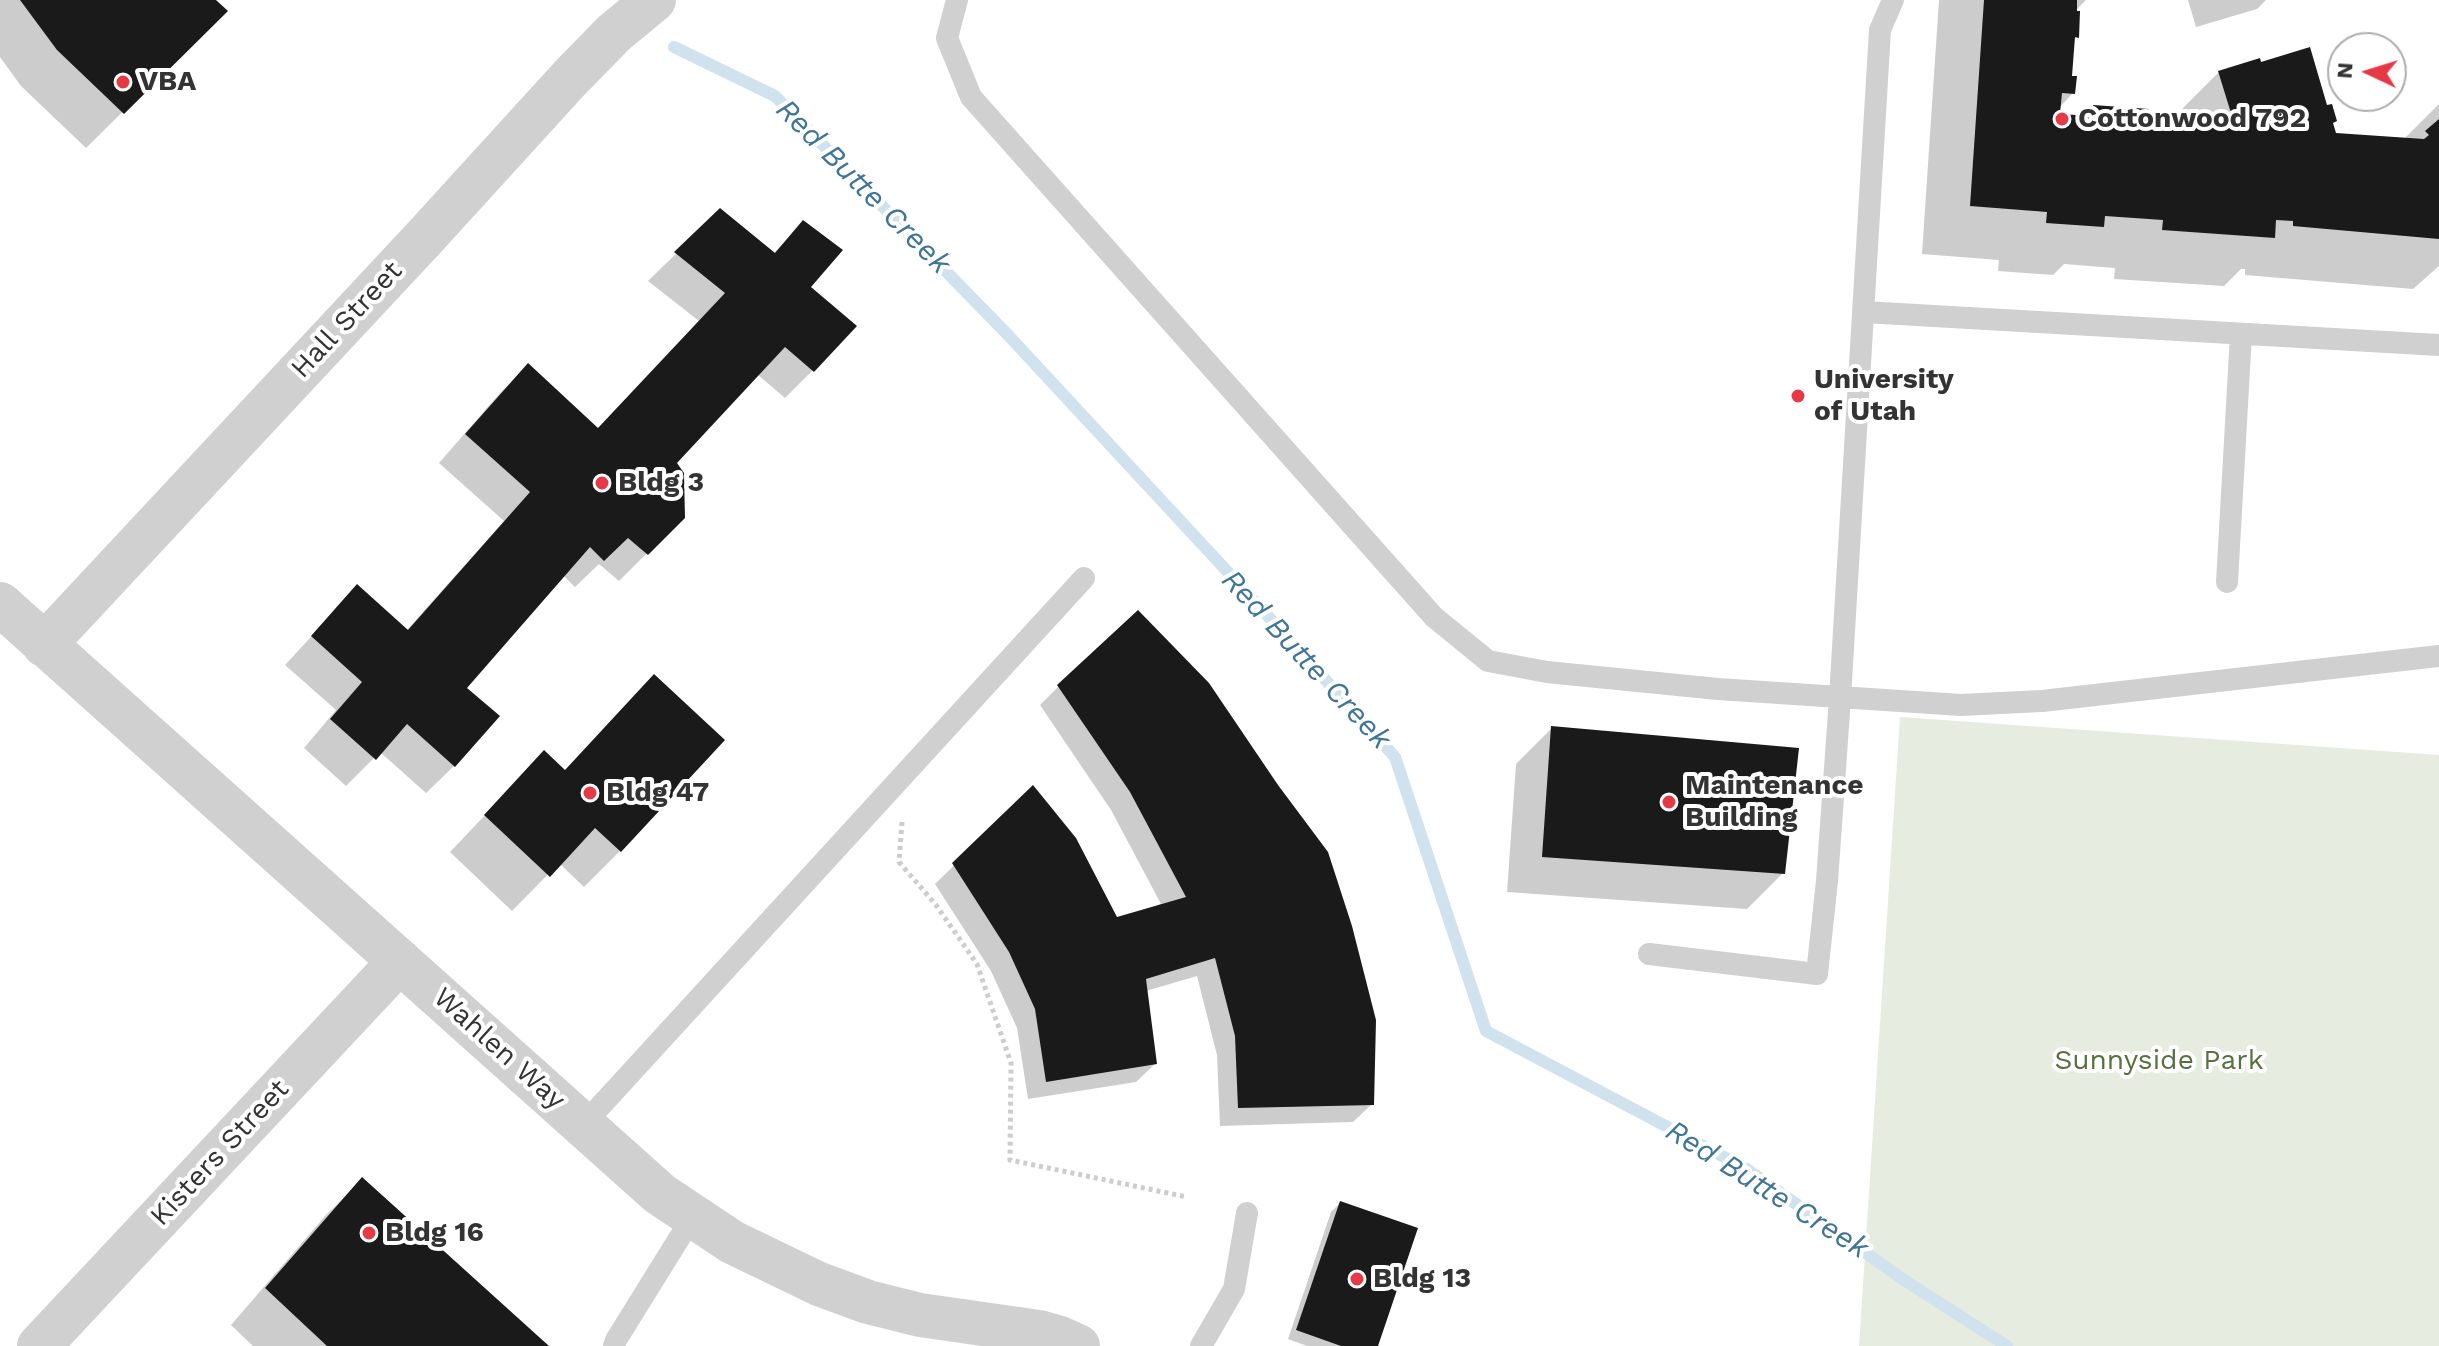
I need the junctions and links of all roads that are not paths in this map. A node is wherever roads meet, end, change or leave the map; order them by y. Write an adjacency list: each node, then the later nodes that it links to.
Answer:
1 (654, 0): 10 (street, Hall Street)
2 (957, 0): 12 (lane)
3 (1893, 0): 4 (lane)
4 (1864, 312): 5 (lane); 12 (lane)
5 (2241, 334): 6 (lane); 8 (lane)
6 (2439, 345)
7 (1084, 578): 15 (lane)
8 (2227, 582)
9 (0, 604): 10 (street, Wahlen Way)
10 (44, 645): 14 (street, Wahlen Way)
11 (2439, 656): 12 (lane)
12 (1840, 698): 13 (lane)
13 (1649, 954)
14 (400, 961): 15 (street, Wahlen Way); 18 (street, Kisters Street)
15 (583, 1125): 17 (street, Wahlen Way)
16 (1247, 1213): 21 (lane)
17 (693, 1216): 19 (lane); 20 (street, Wahlen Way)
18 (39, 1346)
19 (614, 1346)
20 (1078, 1346)
21 (1201, 1346)

